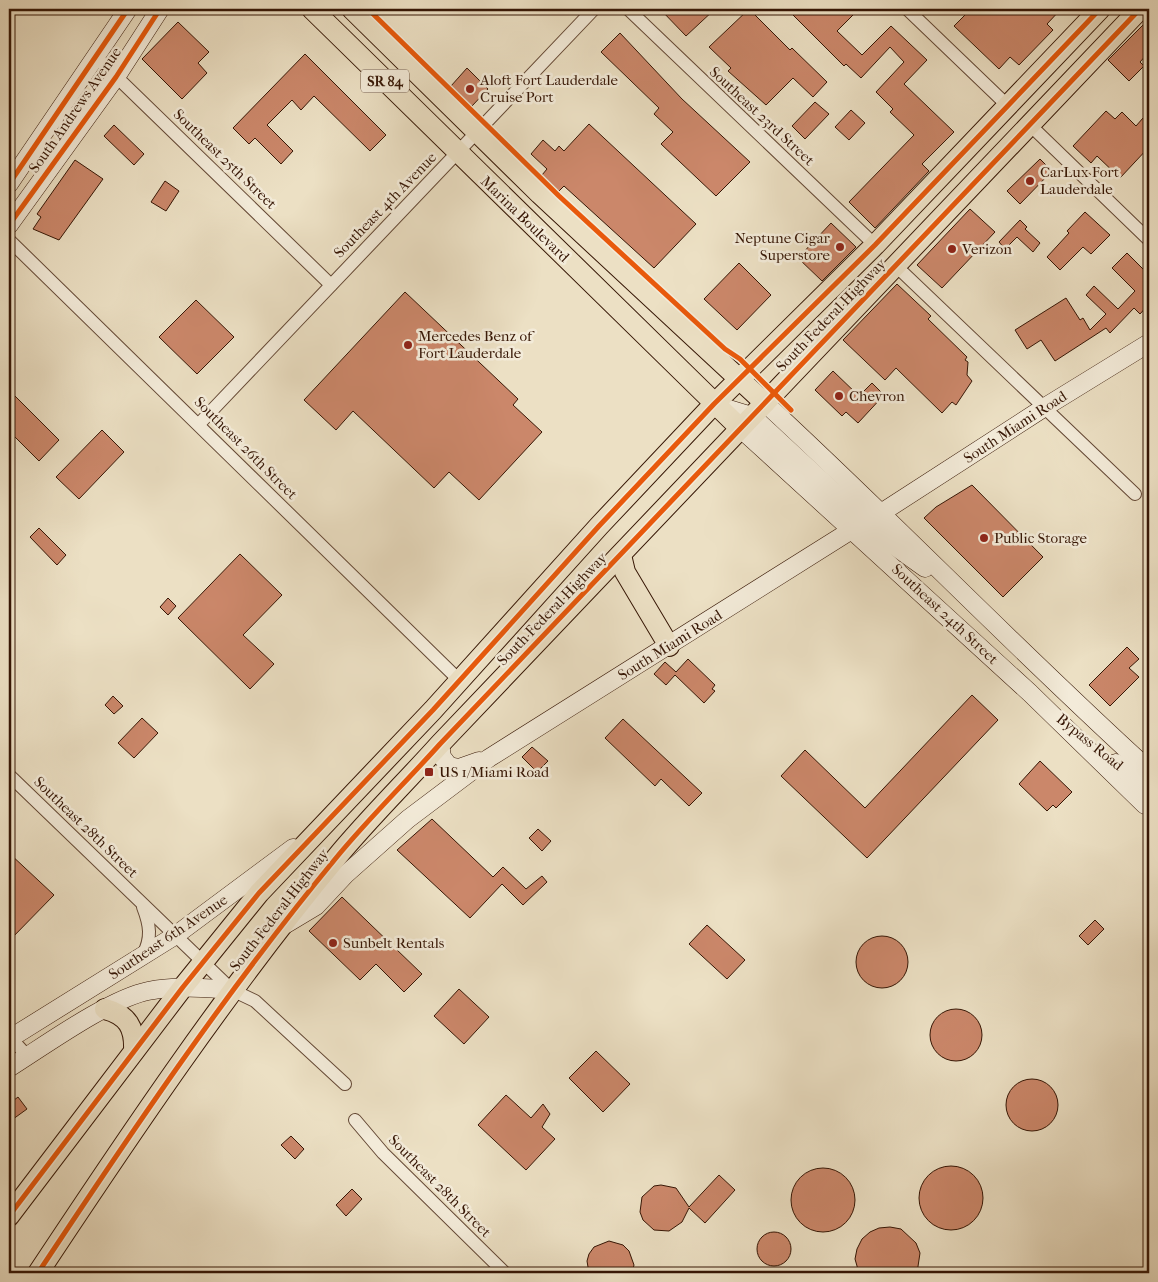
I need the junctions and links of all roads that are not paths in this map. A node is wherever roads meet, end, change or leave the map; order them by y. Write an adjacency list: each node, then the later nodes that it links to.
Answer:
1 (128, 9): 10 (street, South Andrews Avenue)
2 (160, 9): 11 (street, South Andrews Avenue)
3 (312, 9): 17 (main road, Marina Boulevard / SR 84)
4 (352, 9): 15 (main road, Marina Boulevard / SR 84)
5 (594, 9): 15 (street, Southeast 4th Avenue)
6 (628, 9): 22 (street, Southeast 23rd Street)
7 (907, 9): 13 (street)
8 (1100, 9): 12 (main road, South Federal Highway)
9 (1140, 9): 14 (main road, South Federal Highway)
10 (96, 57): 11 (street, Southeast 25th Street); 18 (street, South Andrews Avenue)
11 (116, 77): 19 (street, South Andrews Avenue); 24 (street, Southeast 25th Street)
12 (1030, 82): 13 (main road, South Federal Highway); 14 (main road)
13 (1008, 106): 16 (main road); 22 (main road, South Federal Highway)
14 (1029, 124): 16 (main road, South Federal Highway); 21 (street)
15 (478, 132): 17 (street, Southeast 4th Avenue); 26 (main road, Marina Boulevard / SR 84)
16 (1006, 148): 23 (main road, South Federal Highway)
17 (458, 152): 24 (street, Southeast 4th Avenue); 27 (main road, Marina Boulevard / SR 84)
18 (9, 184)
19 (9, 225)
20 (9, 240): 30 (street, Southeast 26th Street)
21 (1149, 240)
22 (875, 245): 26 (main road, South Federal Highway)
23 (896, 265): 28 (street); 29 (main road, South Federal Highway)
24 (331, 285): 30 (street, Southeast 4th Avenue)
25 (1149, 343): 28 (street, South Miami Road)
26 (740, 379): 27 (main road, South Federal Highway); 29 (main road, Marina Boulevard / SR 84)
27 (714, 404): 29 (main road, Marina Boulevard / SR 84); 39 (main road, South Federal Highway)
28 (1045, 407): 31 (street); 32 (street, South Miami Road)
29 (752, 416): 32 (street, Southeast 24th Street / SR 84); 33 (street, Southeast 24th Street / SR 84); 34 (main road, South Federal Highway); 35 (street)
30 (199, 424): 39 (street, Southeast 26th Street)
31 (1135, 494)
32 (881, 512): 35 (street, Southeast 24th Street)
33 (850, 531): 37 (street, South Miami Road); 38 (street, Southeast 24th Street)
34 (621, 555): 37 (main road); 41 (main road, South Federal Highway)
35 (970, 600): 36 (street, Southeast 24th Street)
36 (996, 626): 38 (street); 40 (street, Southeast 24th Street)
37 (670, 646): 42 (street, South Miami Road)
38 (986, 653): 45 (street, Southeast 24th Street)
39 (460, 681): 41 (main road); 46 (main road, South Federal Highway)
40 (1083, 711): 43 (street, Southeast 24th Street); 45 (street, Bypass Road)
41 (440, 744): 42 (street, South Miami Road); 48 (main road, South Federal Highway)
42 (489, 758): 48 (street, South Miami Road)
43 (1149, 770)
44 (9, 774): 47 (street, Southeast 28th Street)
45 (1148, 794)
46 (322, 827): 49 (street, Southeast 6th Avenue); 51 (main road, South Federal Highway)
47 (141, 902): 49 (street, Southeast 28th Street); 50 (street, Southeast 28th Street)
48 (282, 926): 53 (main road, South Federal Highway)
49 (176, 935): 50 (street, Southeast 6th Avenue); 51 (street, Southeast 28th Street)
50 (143, 955): 55 (street, Southeast 6th Avenue)
51 (203, 963): 52 (main road, South Federal Highway); 53 (street, Southeast 28th Street)
52 (184, 987): 53 (street, Southeast 6th Avenue); 54 (street, Southeast 6th Avenue); 56 (main road, South Federal Highway)
53 (232, 990): 59 (street, Southeast 28th Street); 62 (main road, South Federal Highway)
54 (105, 1009): 56 (main road); 57 (street, Southeast 6th Avenue)
55 (10, 1038): 57 (street)
56 (134, 1051): 61 (main road, South Federal Highway)
57 (28, 1057): 58 (street, Southeast 6th Avenue)
58 (9, 1068)
59 (344, 1084)
60 (355, 1120): 63 (street, Southeast 28th Street)
61 (9, 1216)
62 (38, 1273)
63 (505, 1273)

